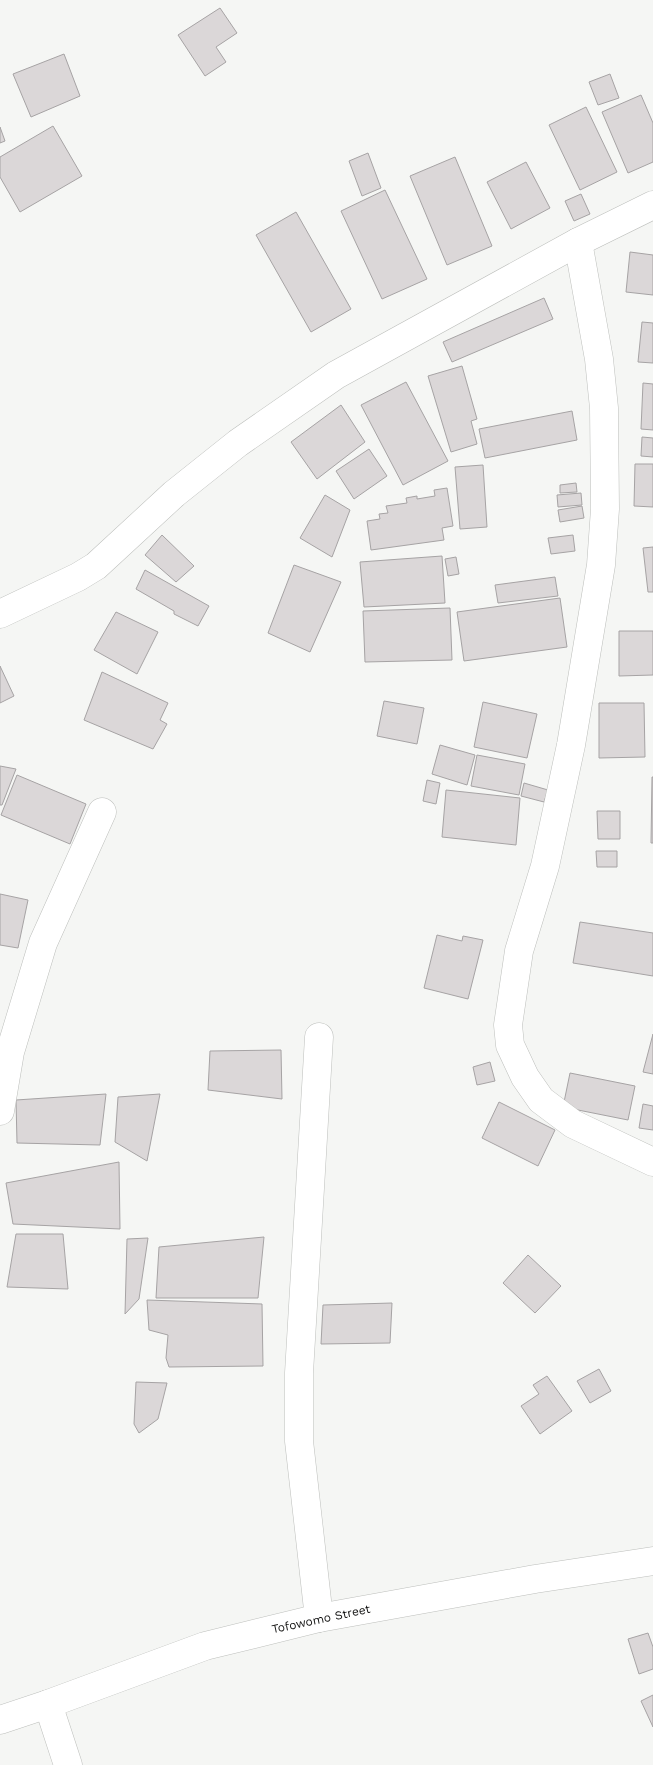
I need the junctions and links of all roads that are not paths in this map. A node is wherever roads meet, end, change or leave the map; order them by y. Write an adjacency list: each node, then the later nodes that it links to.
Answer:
1 (653, 205): 2 (street)
2 (578, 242): 3 (street); 7 (street)
3 (0, 614)
4 (102, 812): 6 (street)
5 (319, 1037): 9 (street)
6 (0, 1111)
7 (653, 1162)
8 (653, 1561): 9 (street, Tofowomo Street)
9 (319, 1618): 10 (street, Tofowomo Street)
10 (48, 1704): 11 (street, Tofowomo Street); 12 (street)
11 (1, 1716)
12 (68, 1765)

